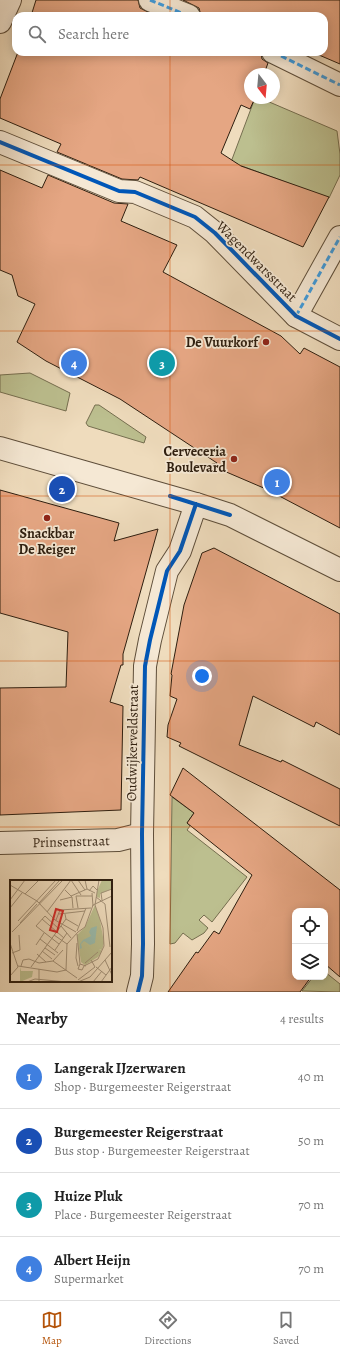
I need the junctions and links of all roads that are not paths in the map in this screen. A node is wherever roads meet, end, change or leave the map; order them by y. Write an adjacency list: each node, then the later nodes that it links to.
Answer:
1 (10, 0): 4 (street)
2 (150, 0): 3 (street)
3 (179, 12)
4 (0, 22)
5 (281, 56): 6 (street)
6 (340, 85)
7 (0, 142): 9 (street, Wagendwarsstraat)
8 (340, 237): 9 (street)
9 (296, 316): 10 (street, Wagendwarsstraat)
10 (340, 339)
11 (0, 448): 12 (street)
12 (196, 504): 13 (street); 14 (street, Oudwijkerveldstraat)
13 (340, 570)
14 (142, 834): 15 (street, Prinsenstraat); 16 (street, Oudwijkerveldstraat)
15 (0, 843)
16 (138, 992)

